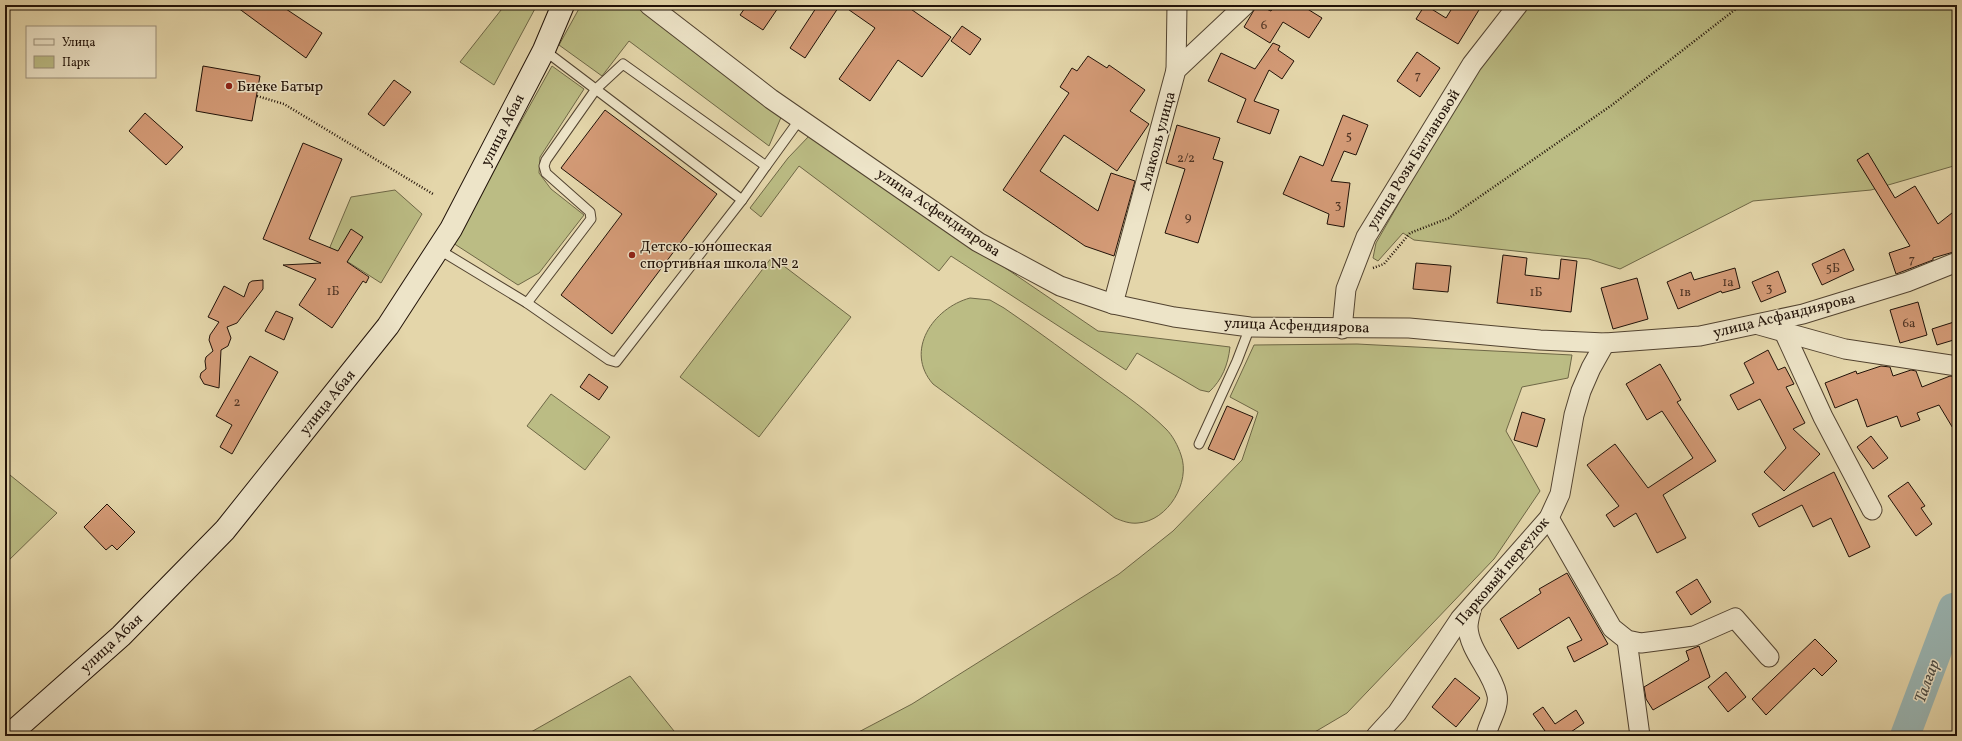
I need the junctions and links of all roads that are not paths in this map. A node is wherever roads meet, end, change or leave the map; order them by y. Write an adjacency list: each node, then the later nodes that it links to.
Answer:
1 (563, 5): 6 (street, улица Абая)
2 (649, 5): 9 (street, улица Асфендиярова)
3 (1177, 5): 7 (street)
4 (1245, 5): 7 (street, Алаколь улица)
5 (1518, 5): 18 (street, улица Розы Баглановой)
6 (544, 50): 8 (lane); 12 (street, улица Абая)
7 (1176, 70): 15 (street, Алаколь улица)
8 (596, 89): 10 (lane); 11 (lane); 14 (lane)
9 (800, 119): 10 (lane); 15 (street, улица Асфендиярова)
10 (766, 166): 11 (lane)
11 (742, 200): 14 (lane)
12 (438, 249): 14 (lane); 28 (street, улица Абая)
13 (1957, 262): 16 (street, улица Асфандиярова)
14 (528, 304)
15 (1112, 304): 17 (street, улица Асфендиярова)
16 (1756, 324): 19 (street); 20 (street, улица Асфандиярова)
17 (1250, 327): 18 (street, улица Асфендиярова); 22 (lane)
18 (1342, 328): 20 (street, улица Асфендиярова)
19 (1784, 332): 21 (street); 23 (street)
20 (1605, 343): 24 (street, Парковый переулок)
21 (1957, 366)
22 (1199, 444)
23 (1872, 510)
24 (1549, 518): 25 (street, Парковый переулок); 26 (street)
25 (1472, 606): 29 (street, Парковый переулок); 30 (street)
26 (1627, 640): 27 (street); 31 (street)
27 (1770, 657)
28 (8, 736)
29 (1376, 736)
30 (1486, 736)
31 (1640, 736)

